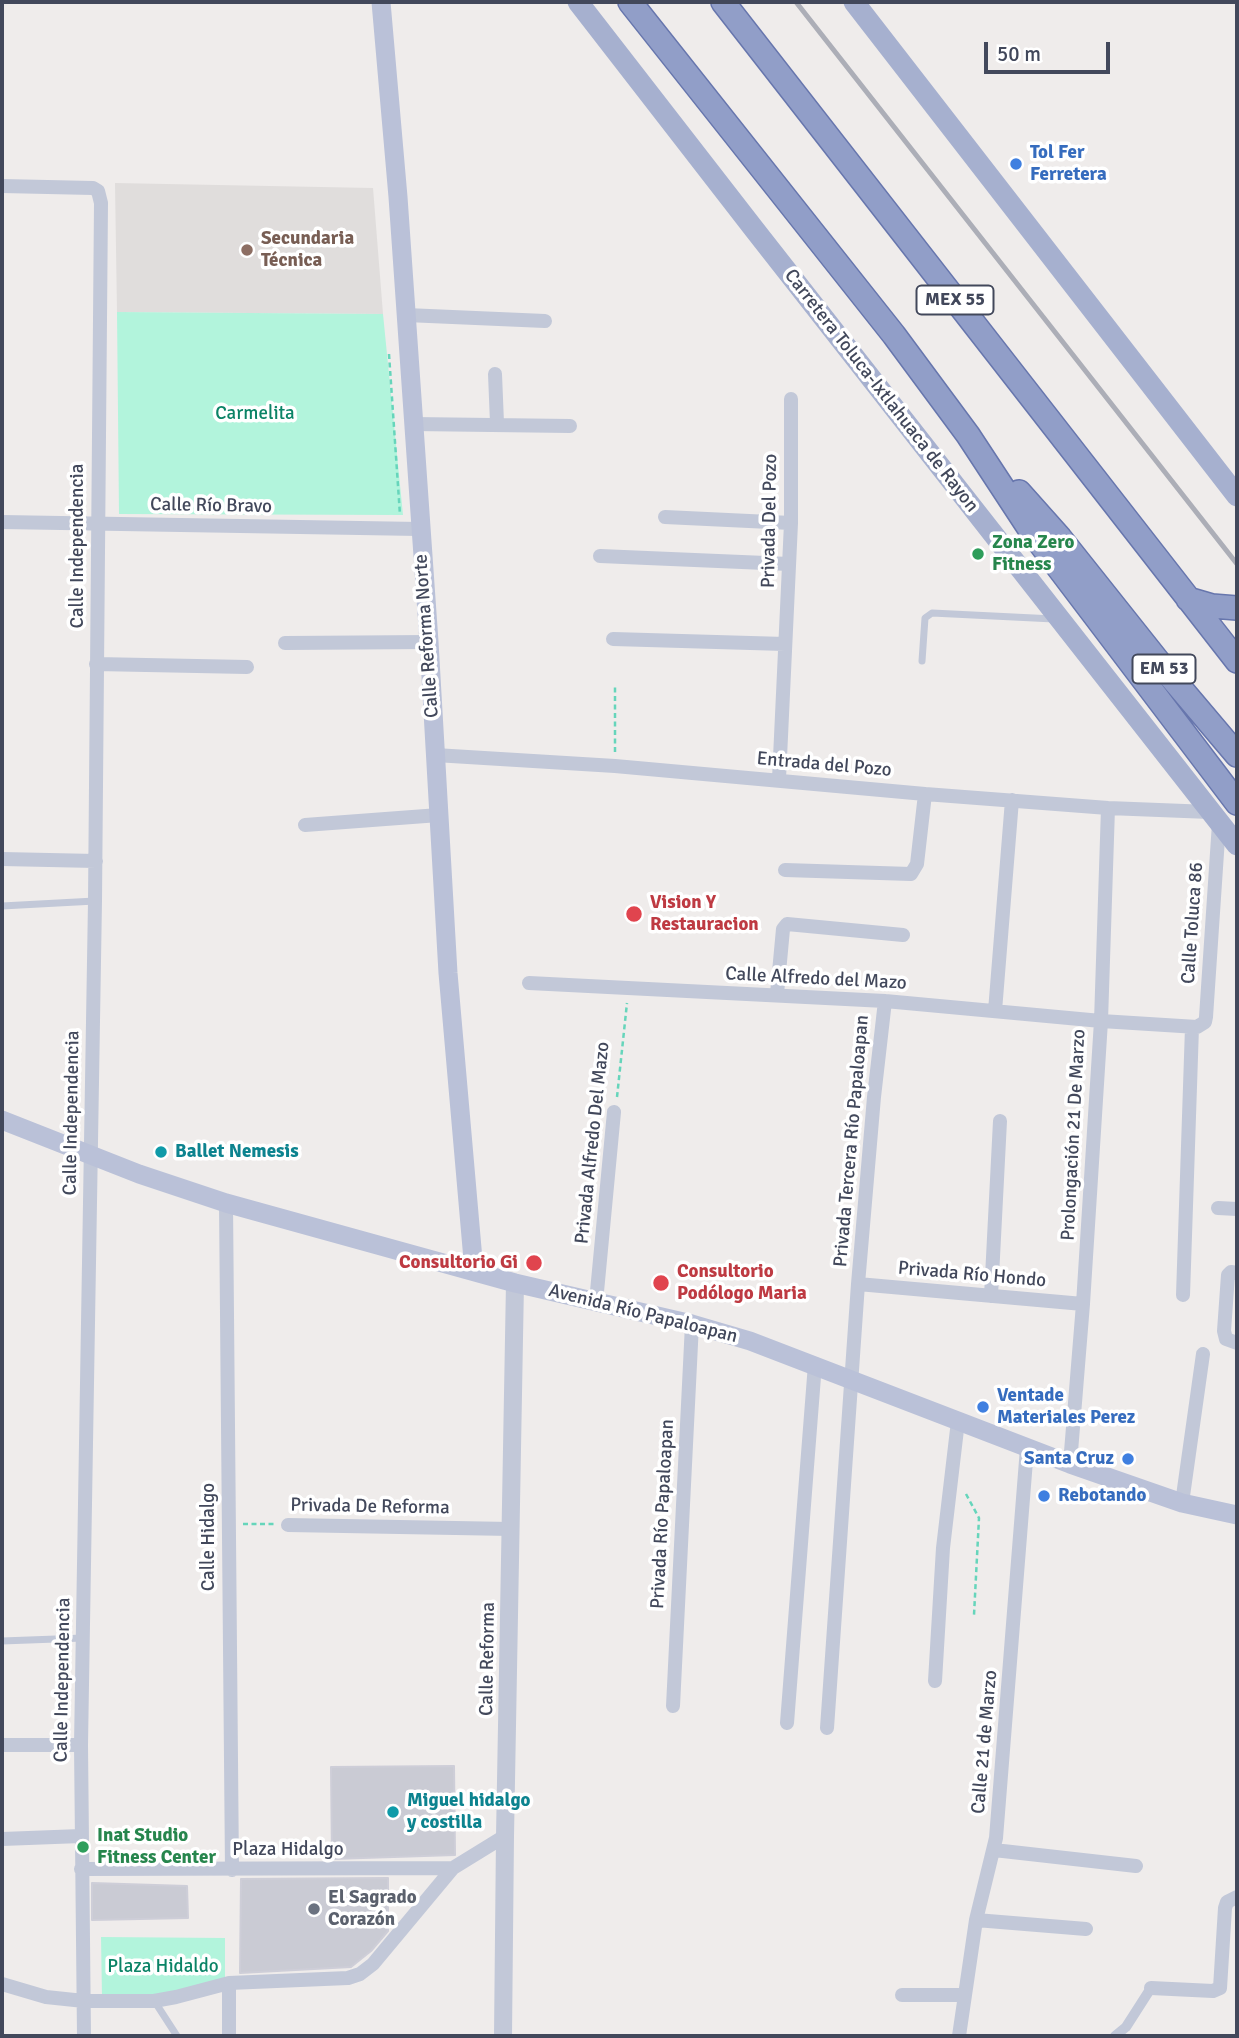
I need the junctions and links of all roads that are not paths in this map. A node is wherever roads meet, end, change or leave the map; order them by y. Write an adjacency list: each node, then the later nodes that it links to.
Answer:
1 (381, 2): 7 (main road, Calle Reforma Norte)
2 (578, 2): 25 (main road, Carretera Toluca-Ixtlahuaca de Rayon)
3 (723, 2): 23 (highway, MEX 55)
4 (854, 2): 15 (main road)
5 (631, 5): 14 (highway, Carretera Toluca-Ixtlahuaca de Rayon)
6 (2, 186): 19 (street, Calle Independencia)
7 (406, 315): 8 (street); 12 (main road, Calle Reforma Norte)
8 (545, 321)
9 (495, 374): 11 (street)
10 (791, 399): 18 (street, Privada Del Pozo)
11 (497, 423): 12 (street); 13 (street)
12 (413, 424): 20 (main road, Calle Reforma Norte)
13 (570, 426)
14 (968, 435): 35 (highway, EM 53); 39 (highway, Carretera Toluca-Ixtlahuaca de Rayon)
15 (1237, 496)
16 (665, 517): 18 (street)
17 (2, 522): 19 (street, Calle Río Bravo)
18 (791, 523): 22 (street, Privada Del Pozo)
19 (97, 524): 20 (street, Calle Río Bravo); 32 (street, Calle Independencia)
20 (419, 529): 27 (main road, Calle Reforma Norte)
21 (600, 556): 22 (street)
22 (789, 564): 29 (street, Privada Del Pozo)
23 (1188, 599): 24 (highway); 31 (highway, MEX 55)
24 (1237, 608)
25 (1061, 619): 30 (lane); 42 (main road, Carretera Toluca-Ixtlahuaca de Rayon)
26 (613, 639): 29 (street)
27 (429, 642): 28 (street); 34 (main road, Calle Reforma Norte)
28 (285, 643)
29 (785, 645): 36 (street, Privada Del Pozo)
30 (922, 661)
31 (1237, 661)
32 (96, 664): 33 (street); 46 (street, Calle Independencia)
33 (247, 667)
34 (436, 755): 36 (street, Entrada del Pozo); 41 (main road, Calle Reforma Norte)
35 (1237, 755)
36 (779, 779): 37 (street, Entrada del Pozo)
37 (925, 794): 38 (street, Entrada del Pozo); 47 (street)
38 (1012, 800): 40 (street, Entrada del Pozo); 54 (street)
39 (1237, 803)
40 (1108, 808): 42 (street, Entrada del Pozo); 55 (street, Prolongación 21 De Marzo)
41 (439, 816): 43 (street); 64 (main road, Calle Reforma Norte)
42 (1214, 817): 44 (main road, Carretera Toluca-Ixtlahuaca de Rayon); 56 (street, Calle Toluca 86)
43 (305, 825)
44 (1237, 845)
45 (2, 859): 46 (street)
46 (96, 861): 48 (street, Calle Independencia)
47 (785, 870)
48 (95, 901): 49 (lane); 60 (street, Calle Independencia)
49 (2, 906)
50 (903, 935): 52 (street)
51 (529, 983): 52 (street, Calle Alfredo del Mazo)
52 (777, 995): 53 (street, Calle Alfredo del Mazo)
53 (885, 1001): 54 (street, Calle Alfredo del Mazo); 67 (street, Privada Tercera Río Papaloapan)
54 (995, 1011): 55 (street, Calle Alfredo del Mazo)
55 (1101, 1021): 56 (street, Calle Alfredo del Mazo); 71 (street, Prolongación 21 De Marzo)
56 (1198, 1026): 68 (street, Calle Toluca 86)
57 (614, 1112): 70 (street, Privada Alfredo Del Mazo)
58 (2, 1120): 60 (main road, Avenida Río Papaloapan)
59 (1000, 1121): 69 (street)
60 (91, 1155): 61 (main road, Avenida Río Papaloapan); 84 (street, Calle Independencia)
61 (226, 1203): 64 (main road, Avenida Río Papaloapan); 99 (street, Calle Hidalgo)
62 (1218, 1208): 63 (street)
63 (1237, 1209)
64 (474, 1271): 66 (main road, Avenida Río Papaloapan)
65 (1237, 1273): 73 (street)
66 (515, 1283): 70 (main road, Avenida Río Papaloapan); 83 (street, Calle Reforma)
67 (858, 1284): 69 (street, Privada Río Hondo); 76 (street, Privada Tercera Río Papaloapan)
68 (1183, 1295)
69 (991, 1296): 71 (street, Privada Río Hondo)
70 (596, 1302): 72 (main road, Avenida Río Papaloapan)
71 (1083, 1304): 79 (street, Prolongación 21 De Marzo)
72 (692, 1324): 75 (main road, Avenida Río Papaloapan); 87 (street, Privada Río Papaloapan)
73 (1237, 1343)
74 (1203, 1354): 80 (street)
75 (815, 1364): 76 (main road, Avenida Río Papaloapan); 88 (street)
76 (853, 1379): 77 (main road, Avenida Río Papaloapan); 89 (street, Privada Tercera Río Papaloapan)
77 (958, 1421): 78 (main road, Avenida Río Papaloapan); 86 (street)
78 (1027, 1448): 79 (main road, Avenida Río Papaloapan); 95 (street, Calle 21 de Marzo)
79 (1070, 1464): 80 (main road, Avenida Río Papaloapan)
80 (1182, 1503): 81 (main road, Avenida Río Papaloapan)
81 (1237, 1515)
82 (288, 1525): 83 (street, Privada De Reforma)
83 (511, 1529): 93 (street, Calle Reforma)
84 (83, 1638): 85 (lane); 91 (street, Calle Independencia)
85 (2, 1641)
86 (935, 1681)
87 (673, 1706)
88 (787, 1723)
89 (827, 1728)
90 (2, 1745): 91 (street)
91 (81, 1745): 92 (street, Calle Independencia)
92 (81, 1836): 94 (street); 98 (street, Calle Independencia)
93 (505, 1836): 97 (street); 113 (street, Calle Reforma)
94 (2, 1839)
95 (993, 1850): 96 (street); 101 (street, Calle 21 de Marzo)
96 (1136, 1866)
97 (453, 1868): 99 (street, Plaza Hidalgo); 103 (street)
98 (81, 1869): 99 (street, Plaza Hidalgo); 108 (street, Calle Independencia)
99 (232, 1870)
100 (1237, 1897): 105 (street)
101 (976, 1920): 102 (street); 107 (street, Calle 21 de Marzo)
102 (1086, 1929)
103 (229, 1983): 109 (street); 112 (street)
104 (2, 1984): 108 (street)
105 (1151, 1988): 115 (street)
106 (902, 1995): 107 (street)
107 (964, 1995): 114 (street, Calle 21 de Marzo)
108 (84, 2001): 109 (street); 110 (street, Calle Independencia)
109 (155, 2001): 111 (lane)
110 (84, 2036)
111 (177, 2036)
112 (229, 2036)
113 (503, 2036)
114 (959, 2036)
115 (1115, 2036)

